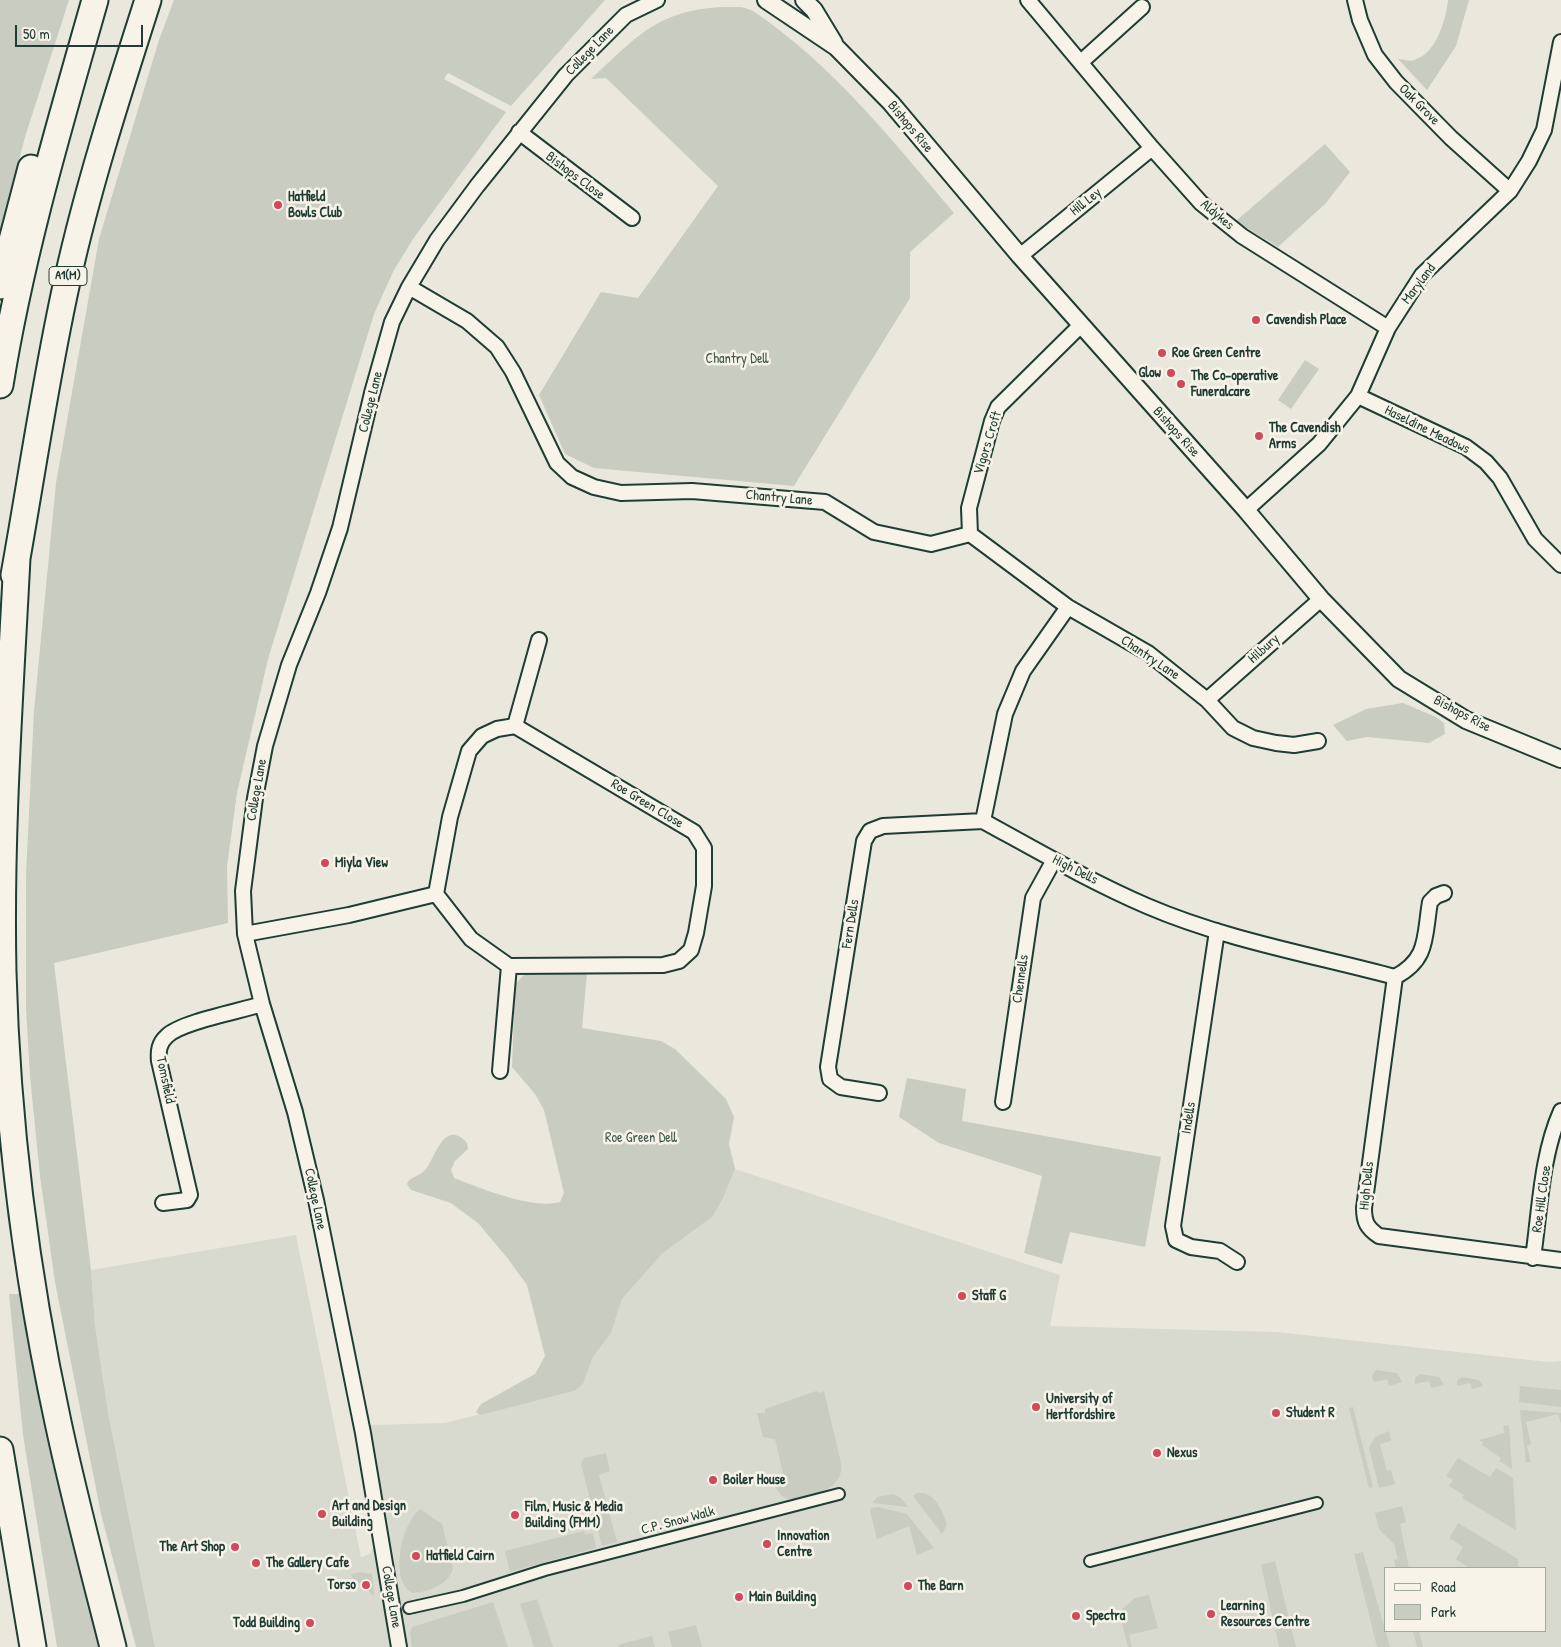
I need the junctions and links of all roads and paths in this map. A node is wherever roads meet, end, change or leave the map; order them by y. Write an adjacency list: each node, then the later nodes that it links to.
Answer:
1 (95, 0): 20 (highway); 24 (highway)
2 (148, 0): 28 (highway, A1(M))
3 (632, 0): 10 (street, College Lane)
4 (657, 0): 10 (street, College Lane)
5 (766, 0): 12 (street, Bishops Rise)
6 (804, 0): 12 (street, Bishops Rise)
7 (1028, 0): 13 (street, Aldykes)
8 (1355, 0): 17 (street, Oak Grove)
9 (1142, 8): 13 (street)
10 (626, 15): 15 (street, College Lane)
11 (1561, 42): 14 (street, Maryland)
12 (836, 47): 19 (street, Bishops Rise)
13 (1082, 62): 16 (street, Aldykes)
14 (1559, 66): 17 (street, Maryland)
15 (519, 132): 18 (street, Bishops Close); 21 (street, College Lane)
16 (1152, 148): 19 (street, Hill Ley); 23 (street, Aldykes)
17 (1510, 191): 23 (street, Maryland)
18 (632, 218)
19 (1020, 256): 22 (street, Bishops Rise)
20 (0, 286)
21 (409, 287): 27 (street, Chantry Lane); 43 (street, College Lane)
22 (1081, 325): 26 (street, Bishops Rise); 27 (street, Vigors Croft)
23 (1388, 328): 25 (street, Maryland)
24 (0, 385)
25 (1358, 396): 26 (street, Maryland); 29 (street, Haseldine Meadows)
26 (1246, 510): 30 (street, Bishops Rise)
27 (970, 534): 31 (street, Chantry Lane)
28 (17, 558): 33 (highway, A1(M)); 61 (highway)
29 (1561, 565)
30 (1321, 599): 34 (street, Hilbury); 37 (street, Bishops Rise)
31 (1068, 607): 34 (street, Chantry Lane); 38 (street)
32 (539, 640): 35 (street)
33 (0, 666)
34 (1207, 700): 36 (street, Chantry Lane)
35 (516, 726): 41 (street); 44 (street, Roe Green Close)
36 (1318, 741)
37 (1561, 759)
38 (982, 820): 39 (street, High Dells); 48 (street, Fern Dells)
39 (1054, 860): 42 (street, High Dells); 49 (street, Chennells)
40 (1444, 893): 45 (street)
41 (436, 894): 43 (street); 44 (street)
42 (1217, 931): 45 (street, High Dells); 54 (street, Indells)
43 (245, 934): 46 (street, College Lane)
44 (510, 966): 47 (street)
45 (1395, 976): 52 (street, High Dells)
46 (262, 1004): 51 (street, Tomsfield); 62 (street, College Lane)
47 (500, 1071)
48 (879, 1093)
49 (1002, 1102)
50 (1561, 1111): 52 (street, Roe Hill Close)
51 (163, 1204)
52 (1533, 1258): 53 (street, High Dells)
53 (1561, 1260)
54 (1237, 1262)
55 (0, 1450): 60 (highway)
56 (839, 1494): 59 (street, C.P. Snow Walk)
57 (1317, 1503): 58 (street)
58 (1090, 1560)
59 (409, 1608)
60 (33, 1647)
61 (113, 1647)
62 (399, 1647)

